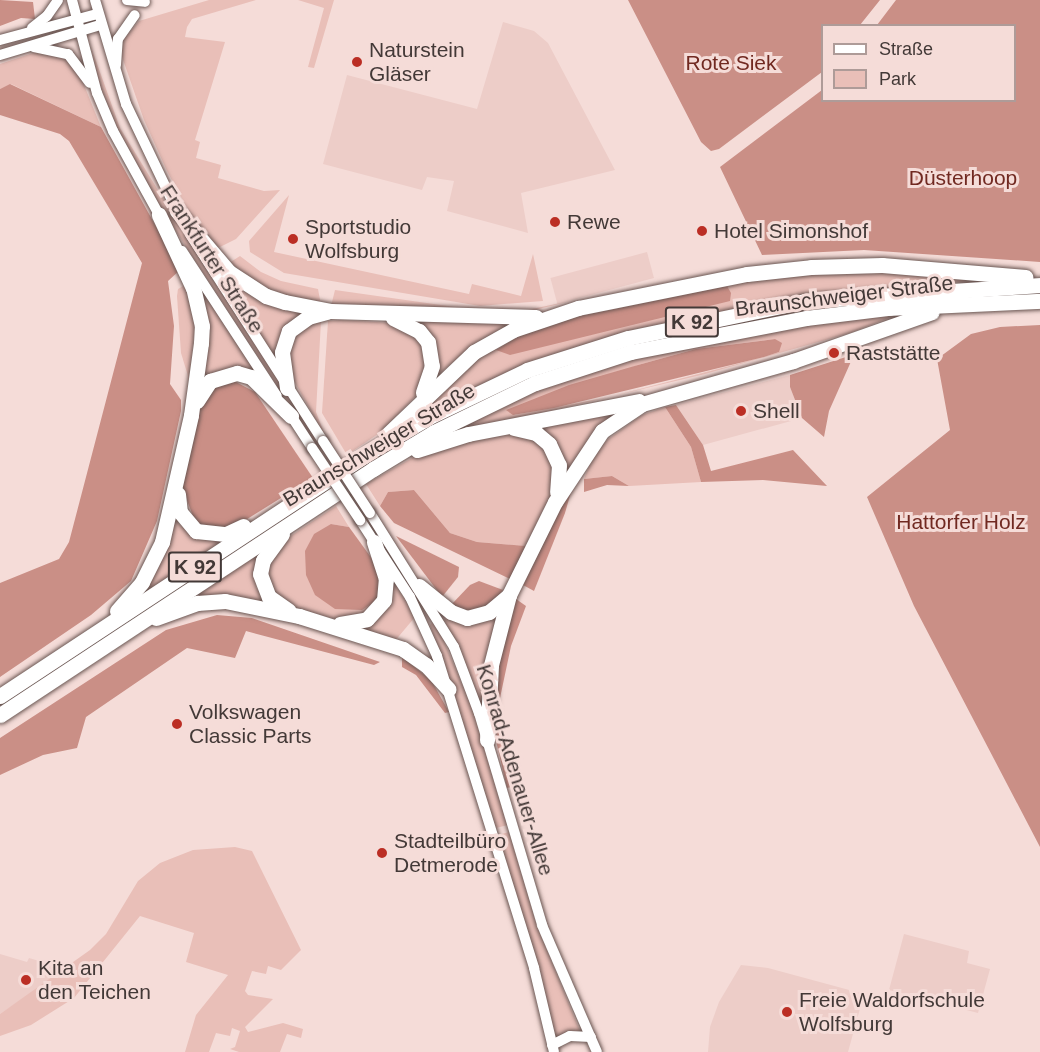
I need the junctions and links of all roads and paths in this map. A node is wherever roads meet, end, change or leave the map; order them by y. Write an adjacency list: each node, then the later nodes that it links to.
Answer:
1 (58, 0): 10 (street)
2 (72, 0): 7 (street, Frankfurter Straße)
3 (94, 0): 8 (street, Frankfurter Straße)
4 (127, 0): 5 (street)
5 (145, 2)
6 (135, 15): 14 (street)
7 (76, 19): 8 (street); 9 (street, Frankfurter Straße); 10 (street)
8 (99, 20): 9 (street); 14 (street, Frankfurter Straße)
9 (78, 32): 12 (street); 15 (street, Frankfurter Straße)
10 (25, 33): 11 (street)
11 (0, 40)
12 (28, 46): 13 (street); 15 (street)
13 (0, 55)
14 (116, 77): 16 (street, Frankfurter Straße)
15 (97, 93): 17 (street, Frankfurter Straße)
16 (177, 211): 22 (highway); 25 (street, Frankfurter Straße)
17 (159, 215): 28 (highway); 29 (street, Frankfurter Straße)
18 (1040, 279): 24 (highway)
19 (1040, 285): 31 (highway, Braunschweiger Straße / K 92)
20 (1040, 301): 21 (highway, Braunschweiger Straße / K 92)
21 (979, 303): 26 (highway); 32 (highway, Braunschweiger Straße / K 92)
22 (331, 311): 23 (highway); 25 (highway)
23 (375, 314): 24 (highway); 27 (highway)
24 (548, 316): 27 (highway)
25 (287, 388): 39 (street, Frankfurter Straße, bridge)
26 (668, 395): 30 (highway); 34 (highway)
27 (419, 400): 31 (highway)
28 (191, 415): 29 (highway); 33 (highway)
29 (291, 416): 37 (street, Frankfurter Straße, bridge)
30 (499, 428): 32 (highway); 34 (highway)
31 (368, 453): 35 (highway, Braunschweiger Straße / K 92)
32 (373, 469): 36 (highway, Braunschweiger Straße / K 92)
33 (177, 482): 35 (highway); 45 (highway)
34 (555, 502): 40 (highway)
35 (287, 505): 45 (highway, Braunschweiger Straße / K 92)
36 (299, 517): 41 (highway); 44 (highway, Braunschweiger Straße / K 92)
37 (360, 520): 38 (street, Konrad-Adenauer-Allee)
38 (374, 542): 43 (highway); 46 (street, Konrad-Adenauer-Allee)
39 (419, 586): 42 (highway)
40 (513, 588): 42 (highway); 49 (highway)
41 (299, 616): 43 (highway); 44 (highway)
42 (446, 618): 49 (street, Konrad-Adenauer-Allee)
43 (327, 624): 46 (highway)
44 (134, 626): 48 (highway, Braunschweiger Straße / K 92)
45 (103, 627): 47 (highway, Braunschweiger Straße / K 92)
46 (448, 689): 51 (street, Konrad-Adenauer-Allee)
47 (0, 696)
48 (0, 715)
49 (487, 740): 50 (street, Konrad-Adenauer-Allee)
50 (591, 1037): 51 (street); 52 (street, Konrad-Adenauer-Allee)
51 (553, 1048)
52 (597, 1052)

